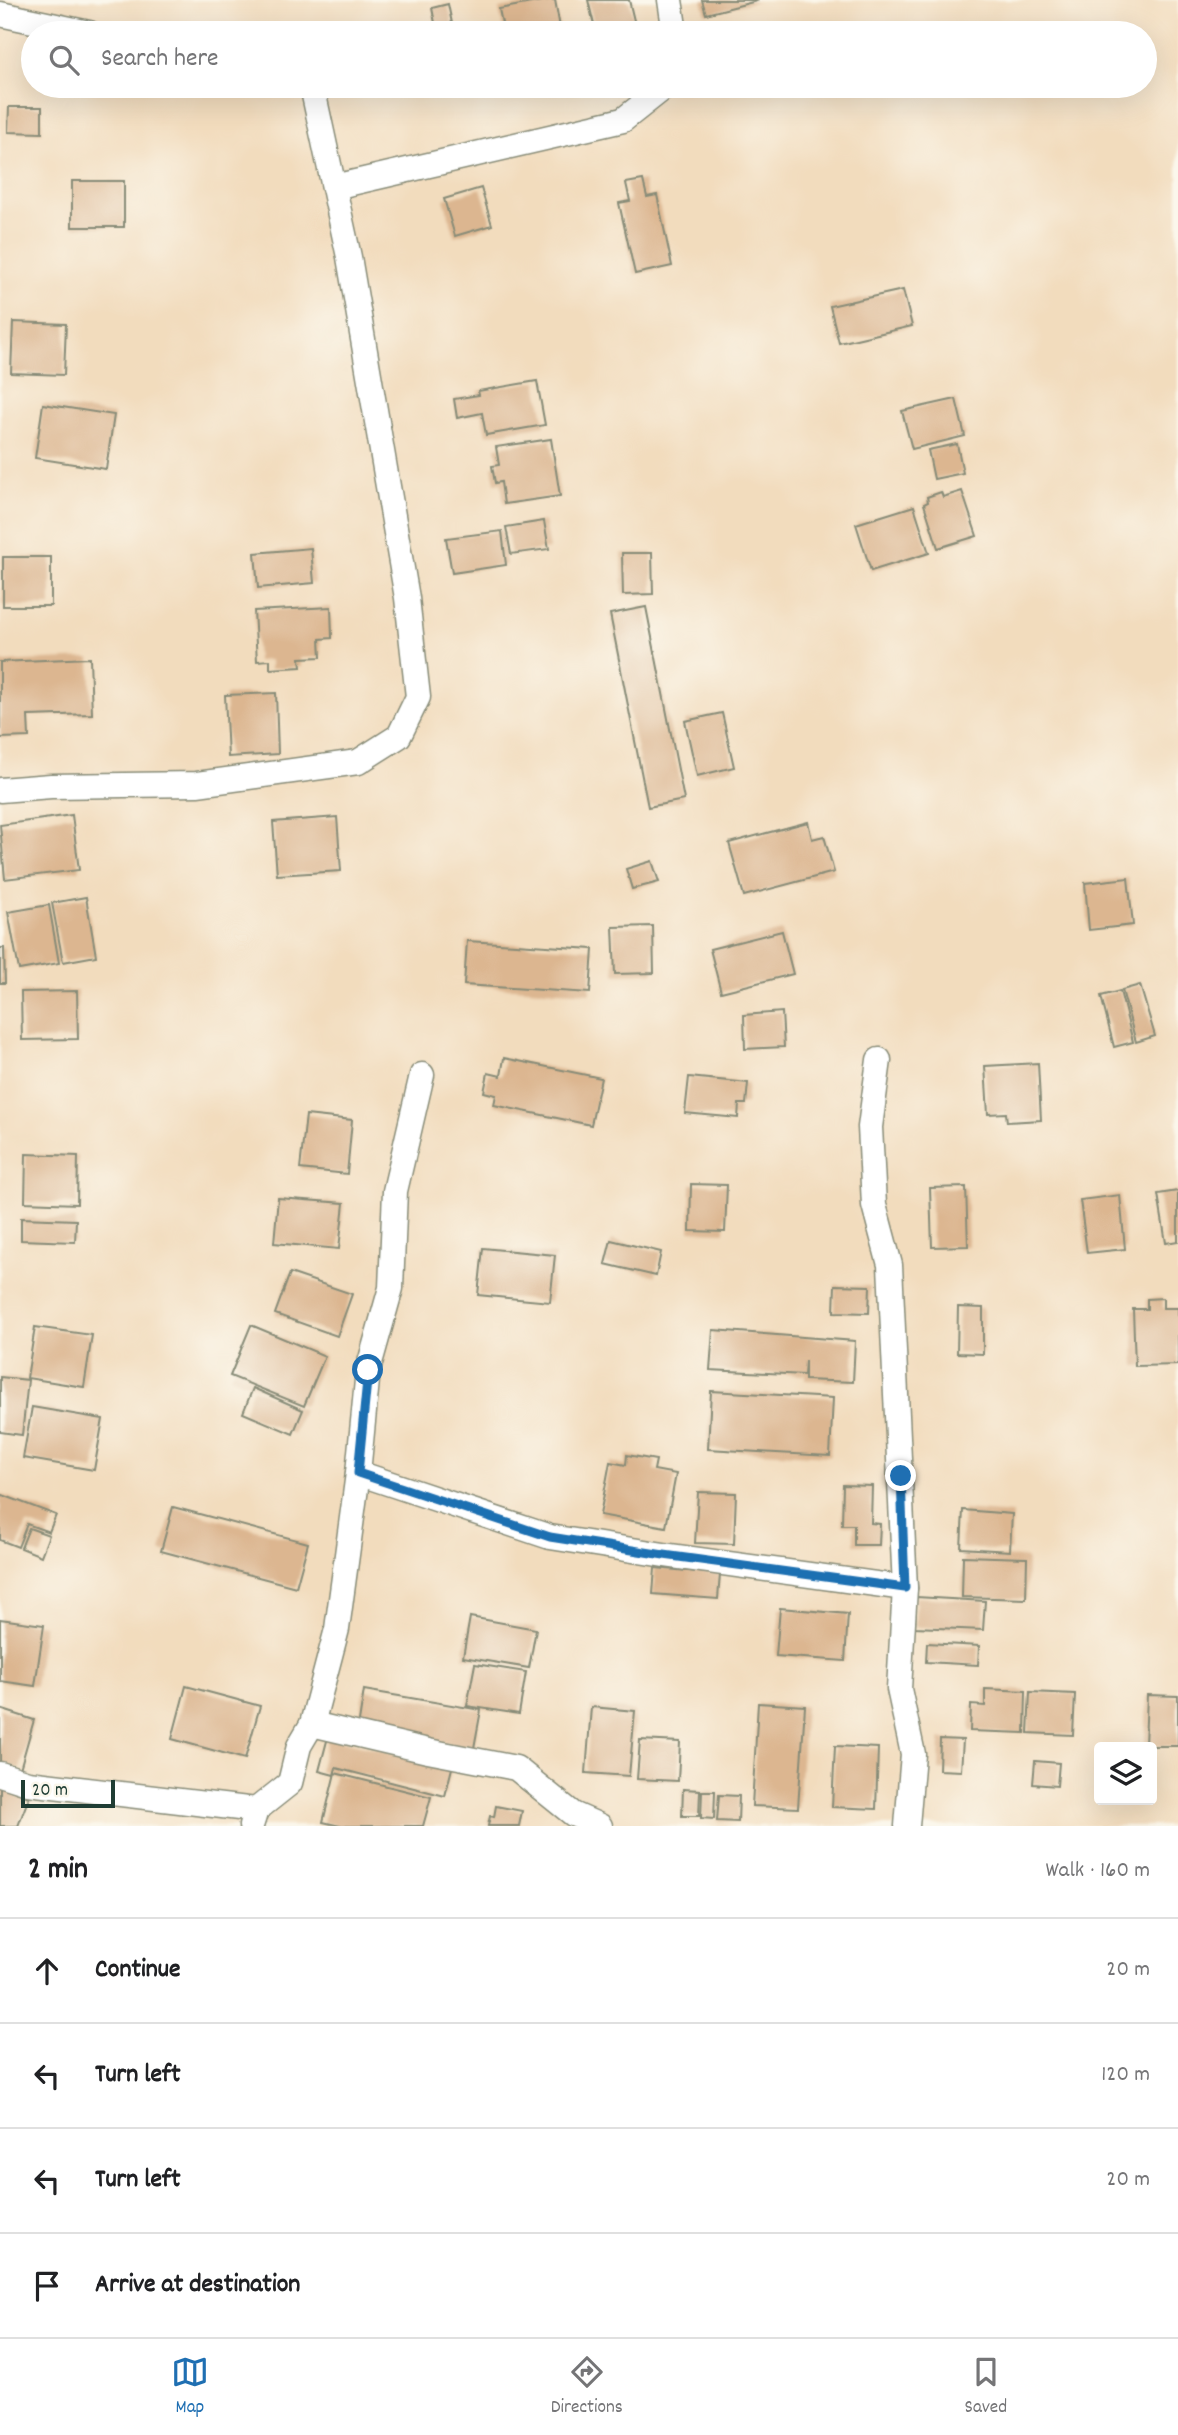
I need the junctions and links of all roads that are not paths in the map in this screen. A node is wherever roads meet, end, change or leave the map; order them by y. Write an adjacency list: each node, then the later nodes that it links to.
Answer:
1 (670, 0): 4 (street)
2 (0, 15): 3 (street)
3 (30, 21)
4 (673, 21)
5 (315, 98): 7 (street)
6 (651, 98): 7 (street)
7 (334, 187): 8 (street)
8 (0, 790)
9 (879, 1060): 12 (street)
10 (422, 1075): 11 (street)
11 (358, 1473): 12 (street); 13 (street)
12 (905, 1588): 17 (street)
13 (312, 1724): 15 (street); 16 (street)
14 (0, 1774): 15 (street)
15 (253, 1818)
16 (600, 1826)
17 (907, 1826)

